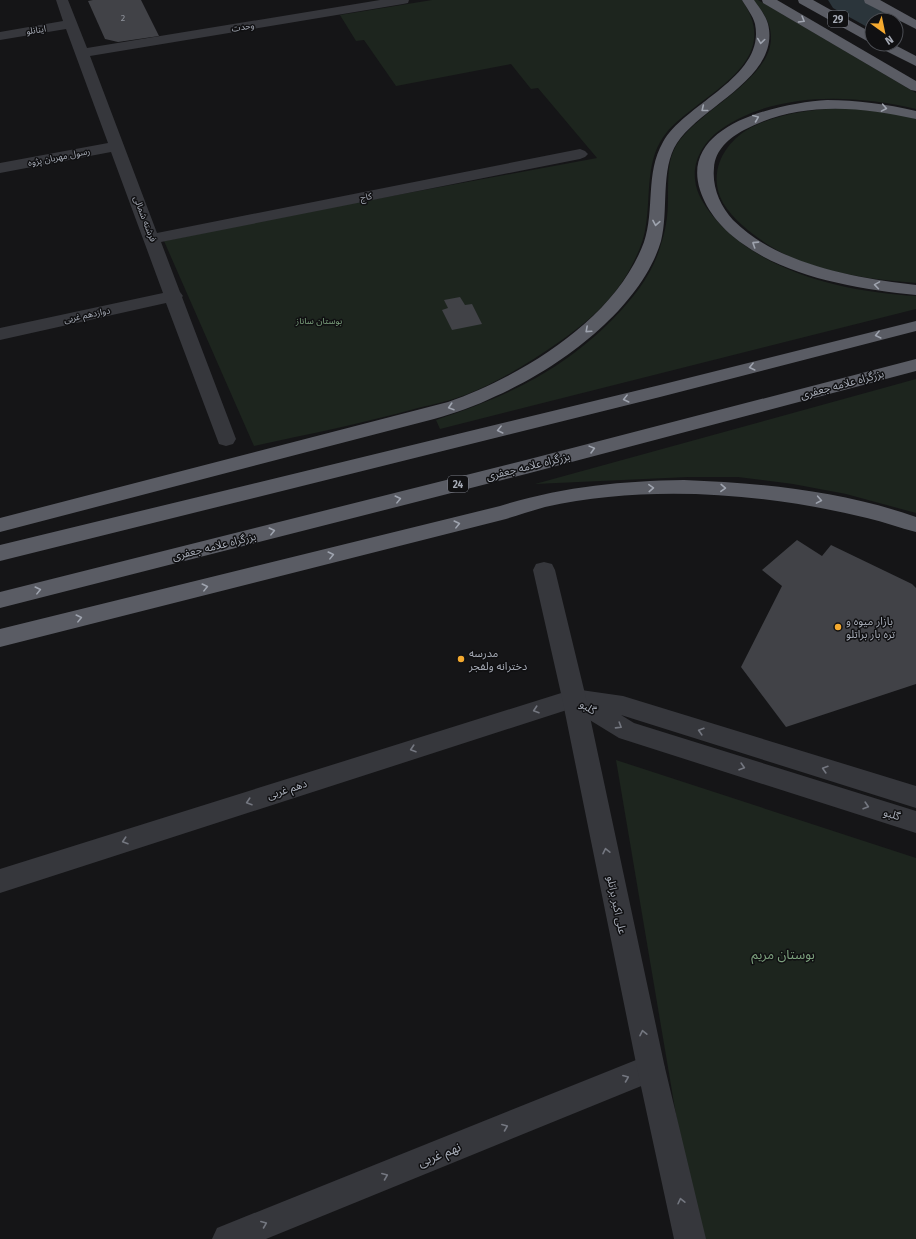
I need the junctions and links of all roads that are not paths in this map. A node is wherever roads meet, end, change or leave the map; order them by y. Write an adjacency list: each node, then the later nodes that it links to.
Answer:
1 (62, 0): 7 (street, فرشته شمالی)
2 (404, 0): 12 (street, وحدت)
3 (748, 0): 26 (highway, one-way to 26)
4 (768, 0): 14 (highway, one-way to 14)
5 (804, 0): 9 (highway, 29)
6 (870, 0): 8 (highway)
7 (71, 24): 10 (street, اینانلو); 12 (street, فرشته شمالی)
8 (916, 25)
9 (864, 34)
10 (0, 36)
11 (898, 52): 13 (highway)
12 (82, 53): 16 (street, فرشته شمالی)
13 (916, 62)
14 (916, 87)
15 (916, 114): 20 (highway, one-way to 15)
16 (118, 146): 18 (street, رسول مهربان پژوه); 19 (street, فرشته شمالی)
17 (580, 154): 19 (street, کاج)
18 (0, 168)
19 (152, 239): 21 (street, فرشته شمالی)
20 (916, 290)
21 (174, 296): 23 (street, دوازدهم غربی); 25 (street, فرشته شمالی)
22 (916, 326): 28 (highway, one-way to 28)
23 (0, 334)
24 (916, 365): 30 (highway, بزرگراه علامه جعفری / 24, one-way to 24)
25 (226, 439)
26 (0, 525)
27 (916, 525): 31 (highway, one-way to 27)
28 (0, 553)
29 (544, 570): 32 (street, علی اکبر براتلو)
30 (0, 600)
31 (0, 638)
32 (574, 698): 33 (street, گلبو, one-way to 32); 34 (street, گلبو, one-way to 34); 35 (street, دهم غربی, one-way to 35); 36 (street, علی اکبر براتلو, one-way to 32)
33 (916, 798)
34 (916, 822)
35 (0, 881)
36 (651, 1068): 37 (street, نهم غربی, one-way to 36); 38 (street, علی اکبر براتلو, one-way to 36)
37 (228, 1239)
38 (690, 1239)

